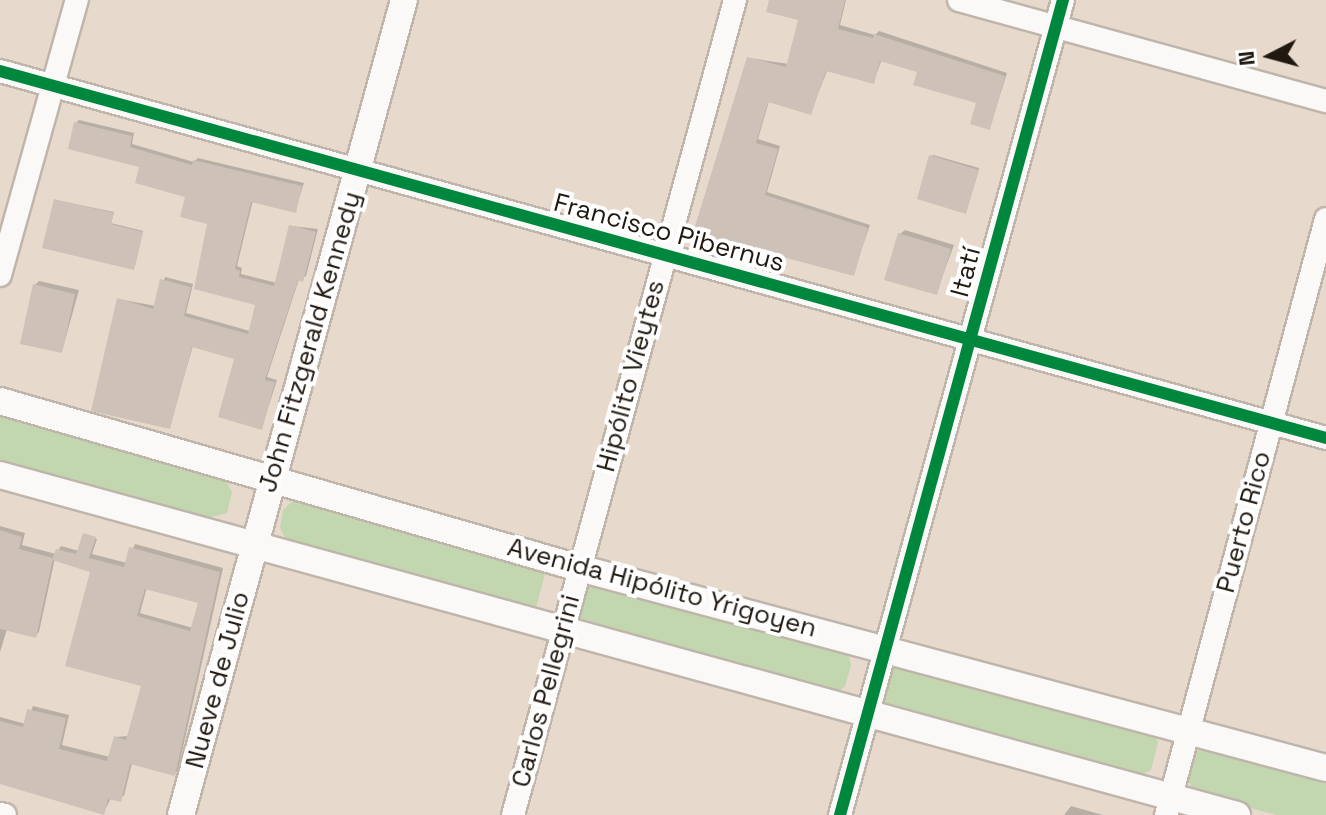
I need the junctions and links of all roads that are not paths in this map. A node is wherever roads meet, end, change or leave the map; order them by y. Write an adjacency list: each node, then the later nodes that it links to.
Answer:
1 (77, 0): 8 (street)
2 (404, 0): 10 (main road, John Fitzgerald Kennedy)
3 (735, 0): 12 (street, Hipólito Vieytes)
4 (959, 0): 6 (street)
5 (1063, 0): 6 (street, Itatí)
6 (1056, 27): 9 (street); 14 (street, Itatí)
7 (0, 71): 8 (street, Francisco Pibernus)
8 (53, 86): 10 (street, Francisco Pibernus); 13 (street)
9 (1326, 101)
10 (358, 170): 12 (street, Francisco Pibernus); 19 (main road, John Fitzgerald Kennedy)
11 (1326, 219): 16 (street, Puerto Rico)
12 (665, 255): 14 (street, Francisco Pibernus); 21 (street, Hipólito Vieytes)
13 (0, 275)
14 (970, 340): 16 (street, Francisco Pibernus); 23 (street, Itatí)
15 (0, 401): 19 (main road, Avenida Hipólito Yrigoyen)
16 (1270, 422): 17 (street, Francisco Pibernus); 25 (street, Puerto Rico)
17 (1326, 438)
18 (0, 475): 20 (main road)
19 (272, 476): 20 (main road, John Fitzgerald Kennedy); 21 (main road, Avenida Hipólito Yrigoyen)
20 (254, 544): 22 (main road); 28 (main road, Nueve de Julio)
21 (579, 568): 22 (street, Carlos Pellegrini); 23 (main road, Avenida Hipólito Yrigoyen)
22 (562, 632): 24 (main road); 29 (street, Carlos Pellegrini)
23 (886, 648): 24 (street, Itatí); 25 (main road, Avenida Hipólito Yrigoyen)
24 (868, 715): 27 (main road); 30 (street, Itatí)
25 (1188, 732): 26 (main road, Avenida Hipólito Yrigoyen); 27 (street, Puerto Rico)
26 (1326, 768)
27 (1168, 806): 31 (main road)
28 (181, 815)
29 (513, 815)
30 (840, 815)
31 (1237, 815)

